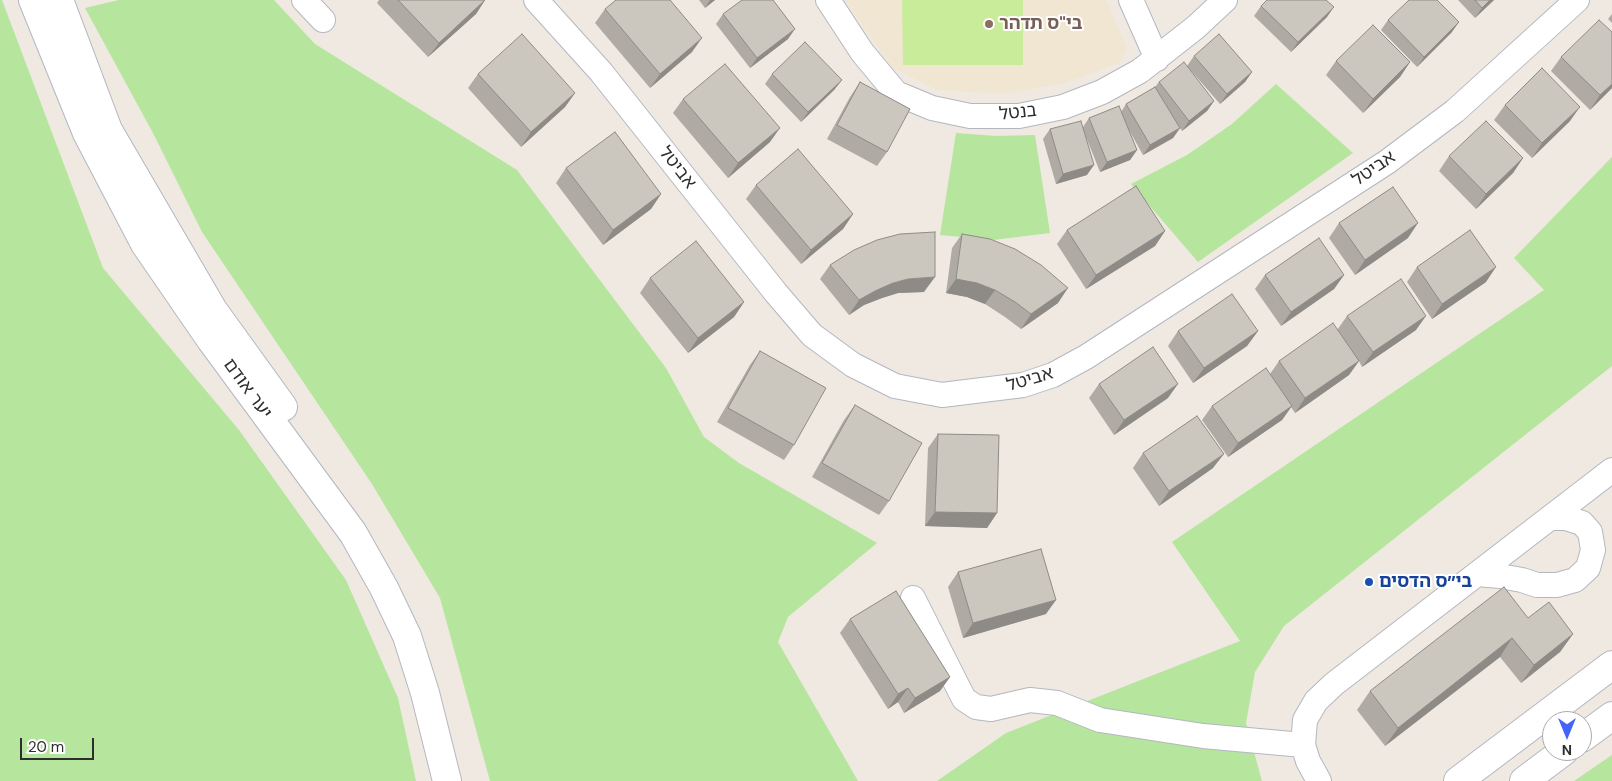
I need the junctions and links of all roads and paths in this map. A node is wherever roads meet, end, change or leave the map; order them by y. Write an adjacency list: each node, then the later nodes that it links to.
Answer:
1 (33, 0): 20 (street, יער אודם)
2 (59, 0): 21 (street, יער אודם)
3 (304, 0): 9 (street)
4 (536, 0): 8 (street, אביטל)
5 (828, 0): 10 (street, בנטל)
6 (1131, 0): 10 (street)
7 (1225, 0): 10 (street, בנטל)
8 (1577, 0)
9 (323, 20)
10 (1156, 58)
11 (1612, 470): 12 (street)
12 (1550, 518): 13 (street); 13 (street)
13 (1477, 574): 18 (street)
14 (913, 598): 18 (street)
15 (1612, 665): 23 (street)
16 (1612, 716): 17 (street)
17 (1592, 731)
18 (1303, 745): 22 (street)
19 (1551, 761): 24 (street)
20 (447, 781)
21 (462, 781)
22 (1319, 781)
23 (1458, 781)
24 (1524, 781)

